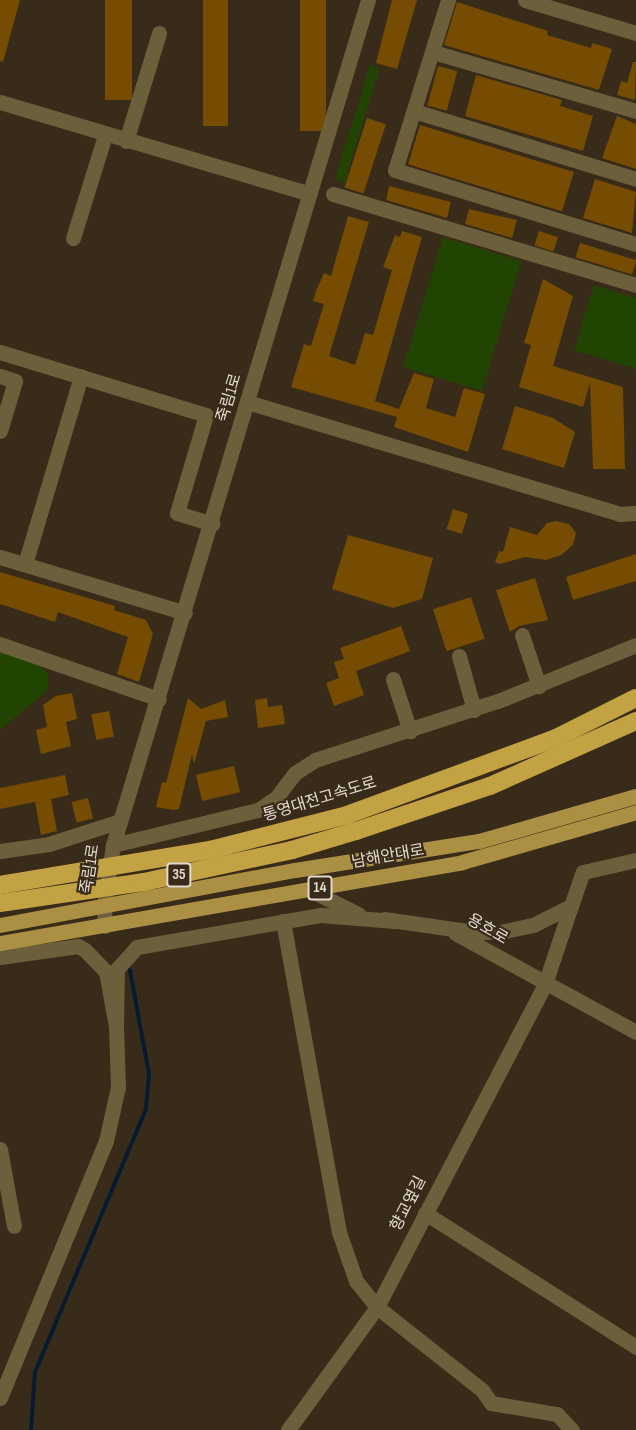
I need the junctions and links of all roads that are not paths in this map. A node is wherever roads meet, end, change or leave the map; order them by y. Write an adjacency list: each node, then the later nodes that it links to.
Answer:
1 (368, 0): 13 (street, 죽림1로)
2 (448, 0): 6 (street)
3 (525, 0): 5 (street)
4 (159, 33): 11 (street)
5 (636, 33)
6 (433, 52): 8 (street); 9 (street)
7 (0, 102): 10 (street)
8 (414, 111): 12 (street); 16 (street)
9 (636, 111)
10 (105, 135): 11 (street); 15 (street)
11 (126, 141): 13 (street)
12 (636, 179)
13 (310, 194): 21 (street, 죽림1로)
14 (333, 194): 17 (street)
15 (73, 238)
16 (636, 244)
17 (636, 285)
18 (0, 352): 20 (street)
19 (0, 376): 22 (street)
20 (81, 376): 24 (street); 26 (street)
21 (247, 402): 23 (street); 24 (street, 죽림1로)
22 (0, 431)
23 (636, 513)
24 (212, 524): 27 (street, 죽림1로)
25 (0, 557): 26 (street)
26 (25, 564): 27 (street)
27 (185, 613): 35 (street, 죽림1로)
28 (522, 635): 33 (street)
29 (0, 644): 35 (street)
30 (636, 645): 33 (street)
31 (459, 656): 36 (street)
32 (393, 679): 38 (street)
33 (539, 686): 36 (street)
34 (636, 698): 42 (highway, 통영대전고속도로 / 35)
35 (159, 699): 41 (street, 죽림1로)
36 (474, 710): 38 (street)
37 (636, 722): 42 (highway, 통영대전고속도로 / 35)
38 (410, 731): 43 (street)
39 (636, 796): 49 (main road, 남해안대로 / 14)
40 (636, 812): 47 (main road, 남해안대로 / 14)
41 (120, 821): 43 (street, 죽림1로); 44 (street)
42 (351, 823): 46 (highway, 통영대전고속도로 / 35, bridge); 48 (highway, 통영대전고속도로 / 35, bridge)
43 (113, 845): 49 (street, 죽림1로)
44 (0, 851)
45 (636, 860): 50 (street, 향교옆길)
46 (0, 885)
47 (310, 890): 52 (street, 용호로); 54 (main road, 남해안대로 / 14)
48 (0, 903)
49 (104, 905): 53 (main road, 남해안대로 / 14); 54 (street, 죽림1로)
50 (571, 906): 55 (street); 58 (street, 향교옆길)
51 (283, 921): 52 (street); 59 (street); 64 (street)
52 (394, 921): 55 (street, 용호로)
53 (0, 925)
54 (105, 926): 56 (main road, 남해안대로 / 14)
55 (449, 930): 58 (street, 용호로)
56 (0, 943)
57 (0, 957): 59 (street)
58 (545, 984): 60 (street, 용호로); 62 (street, 향교옆길)
59 (116, 1026): 66 (street)
60 (636, 1032)
61 (0, 1149): 63 (street)
62 (425, 1213): 64 (street, 향교옆길); 65 (street)
63 (14, 1226)
64 (377, 1307): 67 (street, 향교옆길); 68 (street)
65 (636, 1347)
66 (0, 1398)
67 (288, 1430)
68 (572, 1430)

